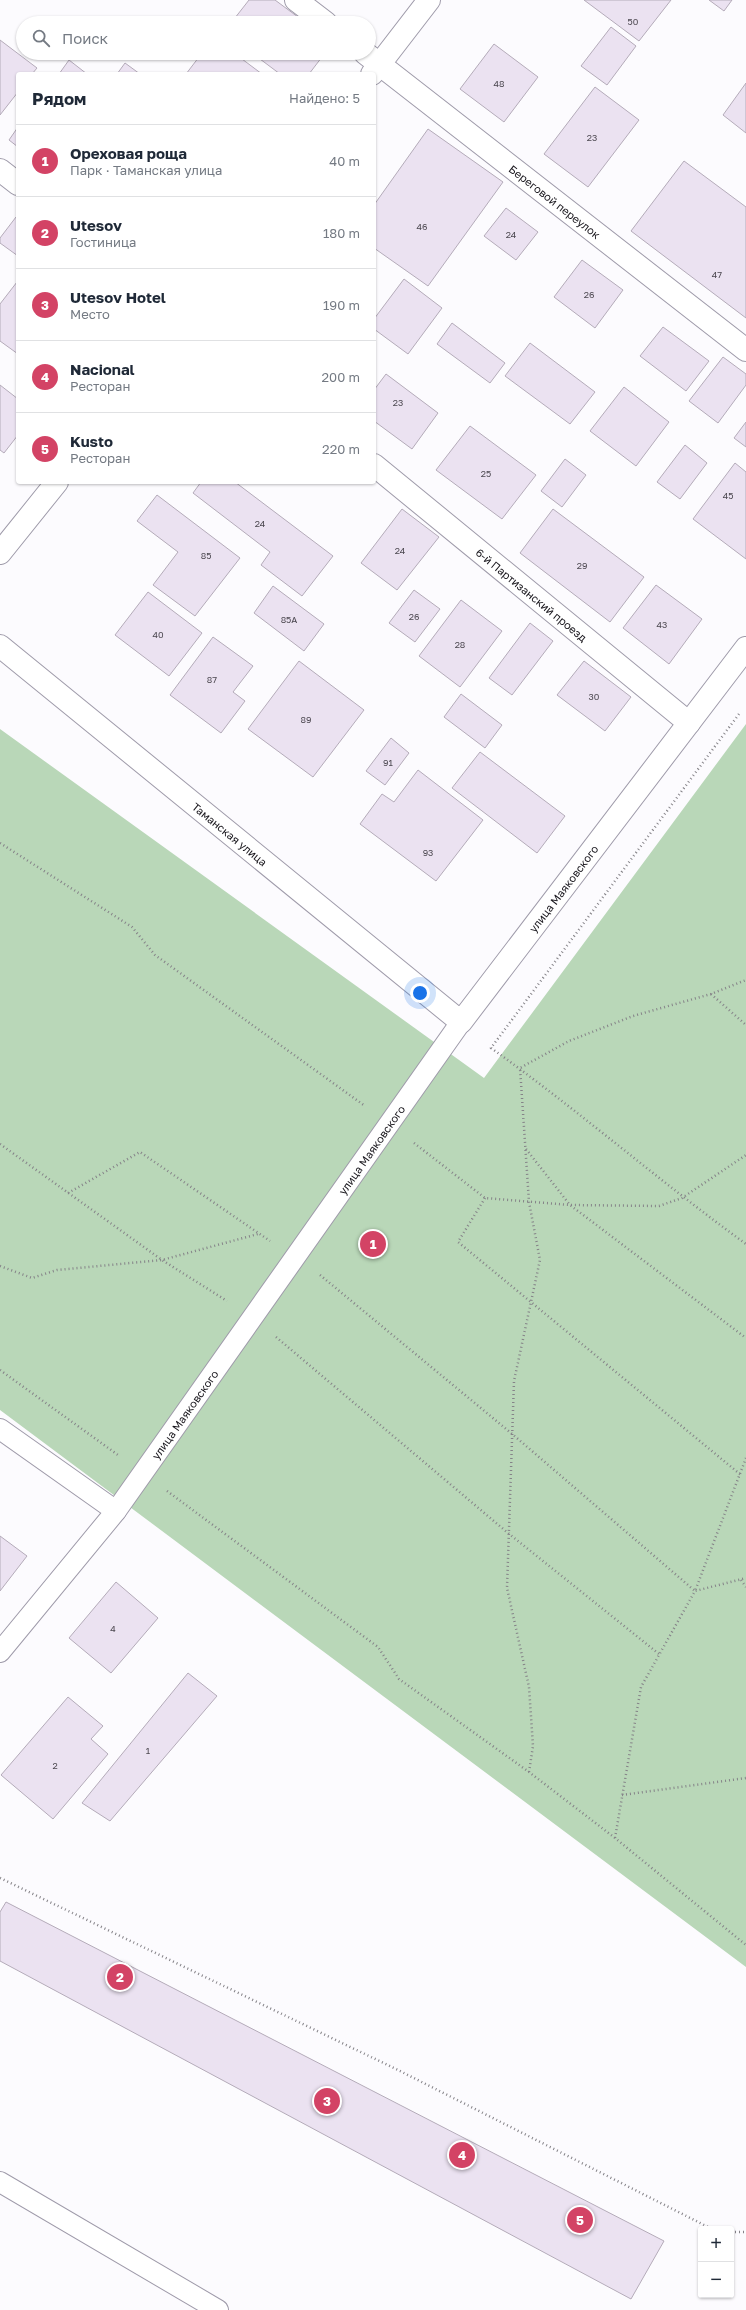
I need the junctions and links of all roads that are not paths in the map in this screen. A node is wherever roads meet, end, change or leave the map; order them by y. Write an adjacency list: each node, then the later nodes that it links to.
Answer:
1 (296, 0): 3 (street)
2 (429, 0): 4 (street)
3 (317, 16)
4 (376, 60)
5 (372, 64): 8 (street, Береговой переулок)
6 (0, 170): 7 (street)
7 (16, 182)
8 (746, 350)
9 (376, 467): 14 (street, 6-й Партизанский проезд)
10 (55, 484): 11 (street)
11 (0, 553)
12 (0, 646): 15 (street, Таманская улица)
13 (746, 648): 14 (street, улица Маяковского)
14 (689, 723): 15 (street, улица Маяковского)
15 (461, 1022): 17 (lane, улица Маяковского)
16 (0, 1429): 17 (lane)
17 (116, 1511): 18 (lane, улица Маяковского)
18 (0, 1652)
19 (0, 2182): 20 (lane)
20 (218, 2310)

